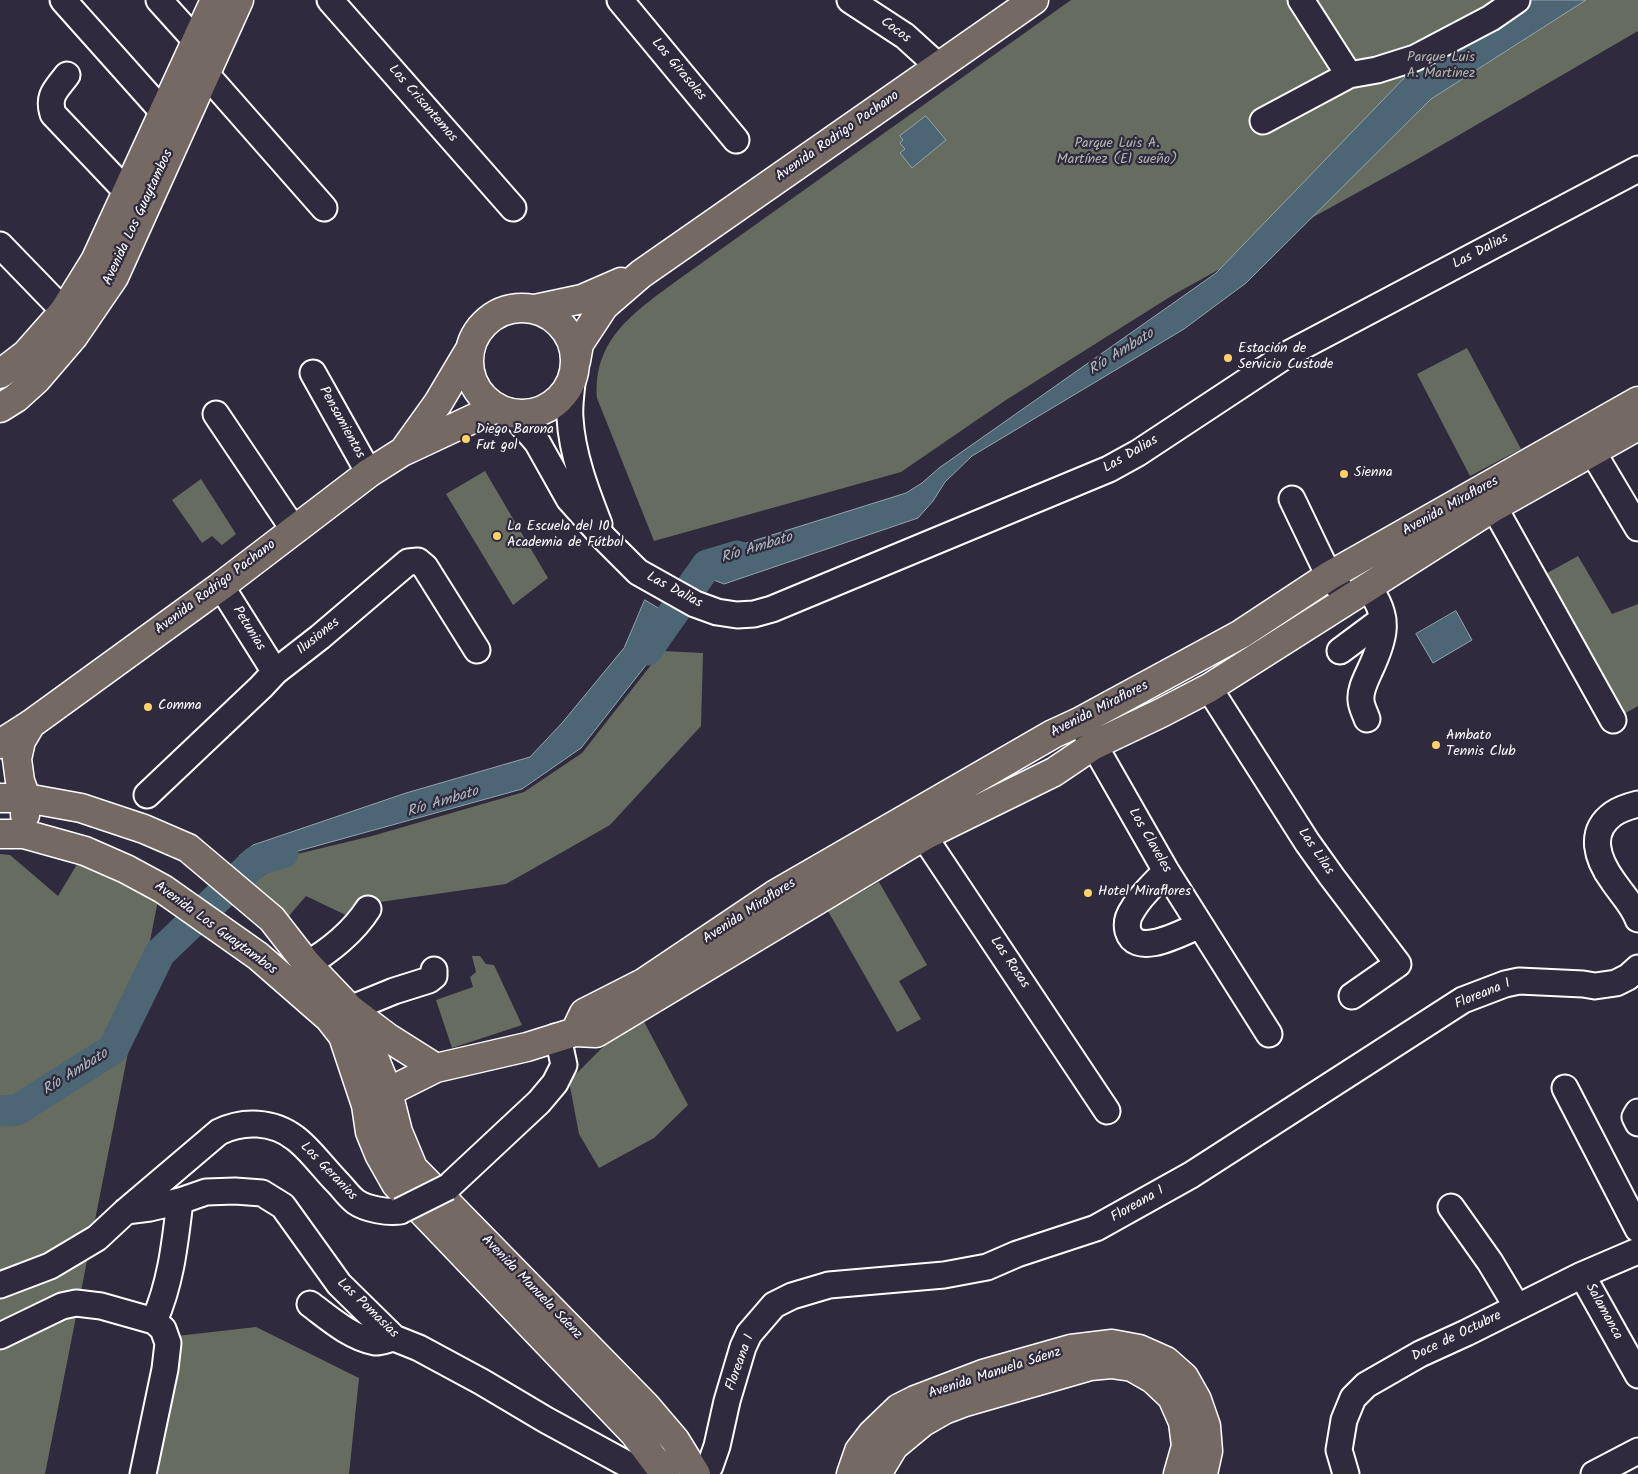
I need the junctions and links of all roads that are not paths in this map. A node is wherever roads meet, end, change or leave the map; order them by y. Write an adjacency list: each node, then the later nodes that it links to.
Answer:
1 (63, 0): 17 (street)
2 (158, 0): 12 (street)
3 (216, 0): 12 (main road, Avenida Los Guaytambos)
4 (239, 0): 14 (main road, Avenida Los Guaytambos)
5 (330, 0): 23 (street, Los Crisantemos)
6 (620, 0): 19 (street, Los Girasoles)
7 (850, 0): 13 (street, Cocos)
8 (1034, 0): 13 (main road, Avenida Rodrigo Pachano)
9 (1301, 0): 16 (street)
10 (1518, 0): 11 (street)
11 (1488, 9): 16 (street)
12 (196, 41): 17 (main road, Avenida Los Guaytambos)
13 (938, 66): 25 (main road, Avenida Rodrigo Pachano)
14 (206, 74): 22 (street); 33 (main road, Avenida Los Guaytambos)
15 (68, 75): 21 (street)
16 (1349, 75): 18 (street)
17 (163, 112): 21 (main road, Avenida Los Guaytambos)
18 (1263, 121)
19 (736, 140)
20 (1638, 169): 44 (street, Las Dalias)
21 (127, 192): 27 (main road, Avenida Los Guaytambos)
22 (324, 208)
23 (513, 208)
24 (0, 245): 27 (street)
25 (641, 274): 26 (main road, Avenida Rodrigo Pachano); 29 (main road, Avenida Rodrigo Pachano)
26 (535, 309): 28 (main road); 29 (main road)
27 (64, 310): 31 (main road, Avenida Los Guaytambos)
28 (469, 351): 34 (main road); 38 (main road, Avenida Rodrigo Pachano)
29 (574, 372): 34 (main road); 44 (street, Las Dalias)
30 (313, 373): 39 (street, Pensamientos)
31 (0, 374)
32 (1638, 401): 37 (main road, Avenida Miraflores)
33 (0, 408)
34 (505, 411): 38 (main road, Avenida Rodrigo Pachano); 44 (street, Las Dalias)
35 (216, 414): 43 (street)
36 (1638, 426): 37 (main road, Avenida Miraflores)
37 (1586, 443): 41 (main road, Avenida Miraflores); 42 (street); 45 (main road, Avenida Miraflores)
38 (402, 452): 39 (main road, Avenida Rodrigo Pachano)
39 (369, 473): 43 (main road, Avenida Rodrigo Pachano)
40 (1292, 499): 45 (street)
41 (1494, 507): 47 (main road, Avenida Miraflores); 58 (street)
42 (1638, 528)
43 (294, 530): 46 (main road, Avenida Rodrigo Pachano)
44 (604, 538)
45 (1329, 576): 47 (street); 49 (main road, Avenida Miraflores)
46 (221, 586): 53 (street, Petunias); 60 (main road, Avenida Rodrigo Pachano)
47 (1358, 592): 48 (street); 52 (main road, Avenida Miraflores)
48 (1383, 619): 51 (street); 57 (street)
49 (1241, 634): 52 (street); 54 (main road, Avenida Miraflores)
50 (477, 650): 53 (street, Ilusiones)
51 (1340, 651)
52 (1258, 657): 55 (main road, Avenida Miraflores)
53 (275, 672): 63 (street, Ilusiones)
54 (1145, 687): 56 (main road); 59 (main road, Avenida Miraflores)
55 (1209, 688): 56 (main road, Avenida Miraflores); 77 (street, Las Lilas)
56 (1161, 714): 62 (main road, Avenida Miraflores)
57 (1367, 719)
58 (1613, 720)
59 (1079, 722): 62 (street, Los Claveles); 66 (main road, Avenida Miraflores)
60 (31, 724): 61 (main road, Avenida Rodrigo Pachano); 64 (main road, Avenida Rodrigo Pachano)
61 (0, 744)
62 (1094, 745): 66 (main road, Avenida Miraflores); 68 (street, Los Claveles)
63 (147, 795)
64 (13, 798): 67 (main road, Avenida Rodrigo Pachano); 74 (main road)
65 (1638, 804): 72 (street)
66 (917, 826): 69 (main road, Avenida Miraflores); 71 (main road, Avenida Miraflores); 84 (street, Las Rosas)
67 (12, 834): 83 (main road, Avenida Los Guaytambos)
68 (1166, 871): 73 (street, Los Claveles); 73 (street)
69 (774, 895): 71 (main road); 79 (main road, Avenida Miraflores)
70 (368, 909): 74 (street)
71 (787, 919): 79 (main road, Avenida Miraflores)
72 (1638, 920)
73 (1200, 924): 80 (street, Los Claveles)
74 (307, 964): 78 (main road)
75 (1638, 968): 105 (street, Floreana I)
76 (434, 970): 78 (street)
77 (1352, 996)
78 (353, 1012): 81 (main road); 83 (main road)
79 (565, 1034): 81 (main road, Avenida Miraflores); 89 (street, Los Geranios, bridge)
80 (1269, 1034)
81 (436, 1068): 83 (main road, Avenida Miraflores)
82 (1565, 1088): 90 (street)
83 (377, 1098): 103 (main road, Avenida Manuela Sáenz); 104 (main road, Avenida Manuela Sáenz)
84 (1107, 1111)
85 (1638, 1112): 86 (street)
86 (1638, 1123)
87 (180, 1201): 89 (street, Las Pomasias); 96 (street); 98 (street, Las Pomasias)
88 (1451, 1207): 95 (street)
89 (126, 1211): 93 (street, Los Geranios)
90 (1638, 1229)
91 (1638, 1251): 92 (street, Doce de Octubre)
92 (1582, 1275): 95 (street, Doce de Octubre); 99 (street, Salamanca)
93 (0, 1285)
94 (310, 1304): 98 (street)
95 (1517, 1307): 110 (street, Doce de Octubre)
96 (154, 1321): 97 (street); 101 (street)
97 (0, 1336)
98 (394, 1338): 102 (street, Las Pomasias)
99 (1638, 1375)
100 (1638, 1451): 111 (street)
101 (143, 1474)
102 (646, 1474)
103 (665, 1474)
104 (696, 1474)
105 (704, 1474)
106 (851, 1474): 109 (main road, Avenida Manuela Sáenz)
107 (877, 1474): 108 (main road, Avenida Manuela Sáenz)
108 (1178, 1474)
109 (1203, 1474)
110 (1346, 1474)
111 (1594, 1474)

